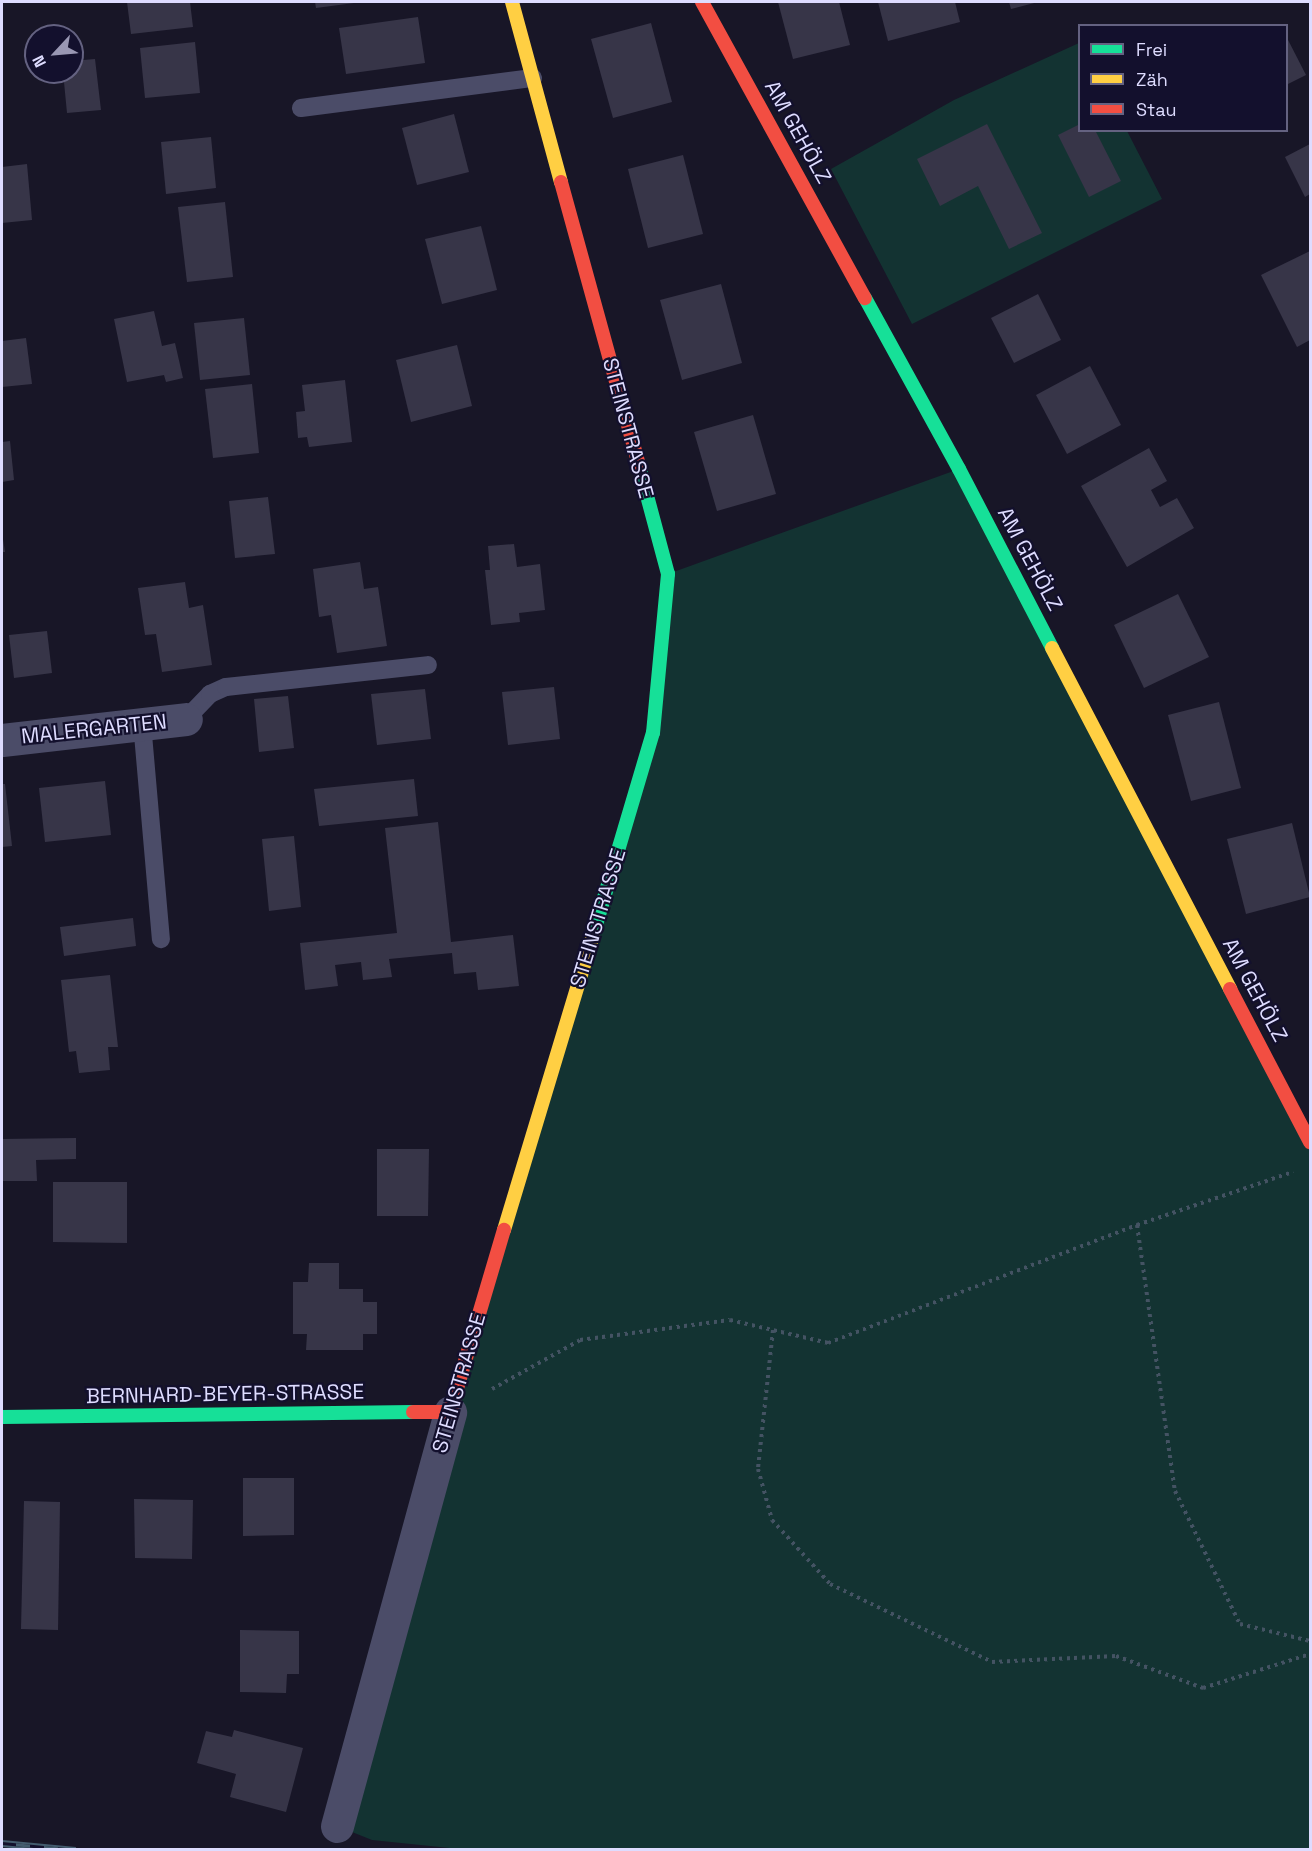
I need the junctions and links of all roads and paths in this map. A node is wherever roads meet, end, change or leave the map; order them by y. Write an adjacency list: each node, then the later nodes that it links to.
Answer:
1 (512, 2): 3 (street, STEINSTRASSE)
2 (702, 2): 10 (street, AM GEHÖLZ)
3 (533, 78): 4 (lane); 14 (street, STEINSTRASSE)
4 (300, 108)
5 (428, 665): 6 (lane)
6 (186, 719): 7 (street, MALERGARTEN)
7 (142, 723): 8 (street, MALERGARTEN); 9 (lane)
8 (2, 740)
9 (161, 939)
10 (1311, 1142)
11 (1300, 1170): 12 (path)
12 (1137, 1225): 13 (path); 16 (path)
13 (773, 1330): 14 (path); 17 (path)
14 (450, 1412): 15 (street, BERNHARD-BEYER-STRASSE); 18 (street, STEINSTRASSE)
15 (2, 1418)
16 (1311, 1641)
17 (1311, 1654)
18 (337, 1826)

